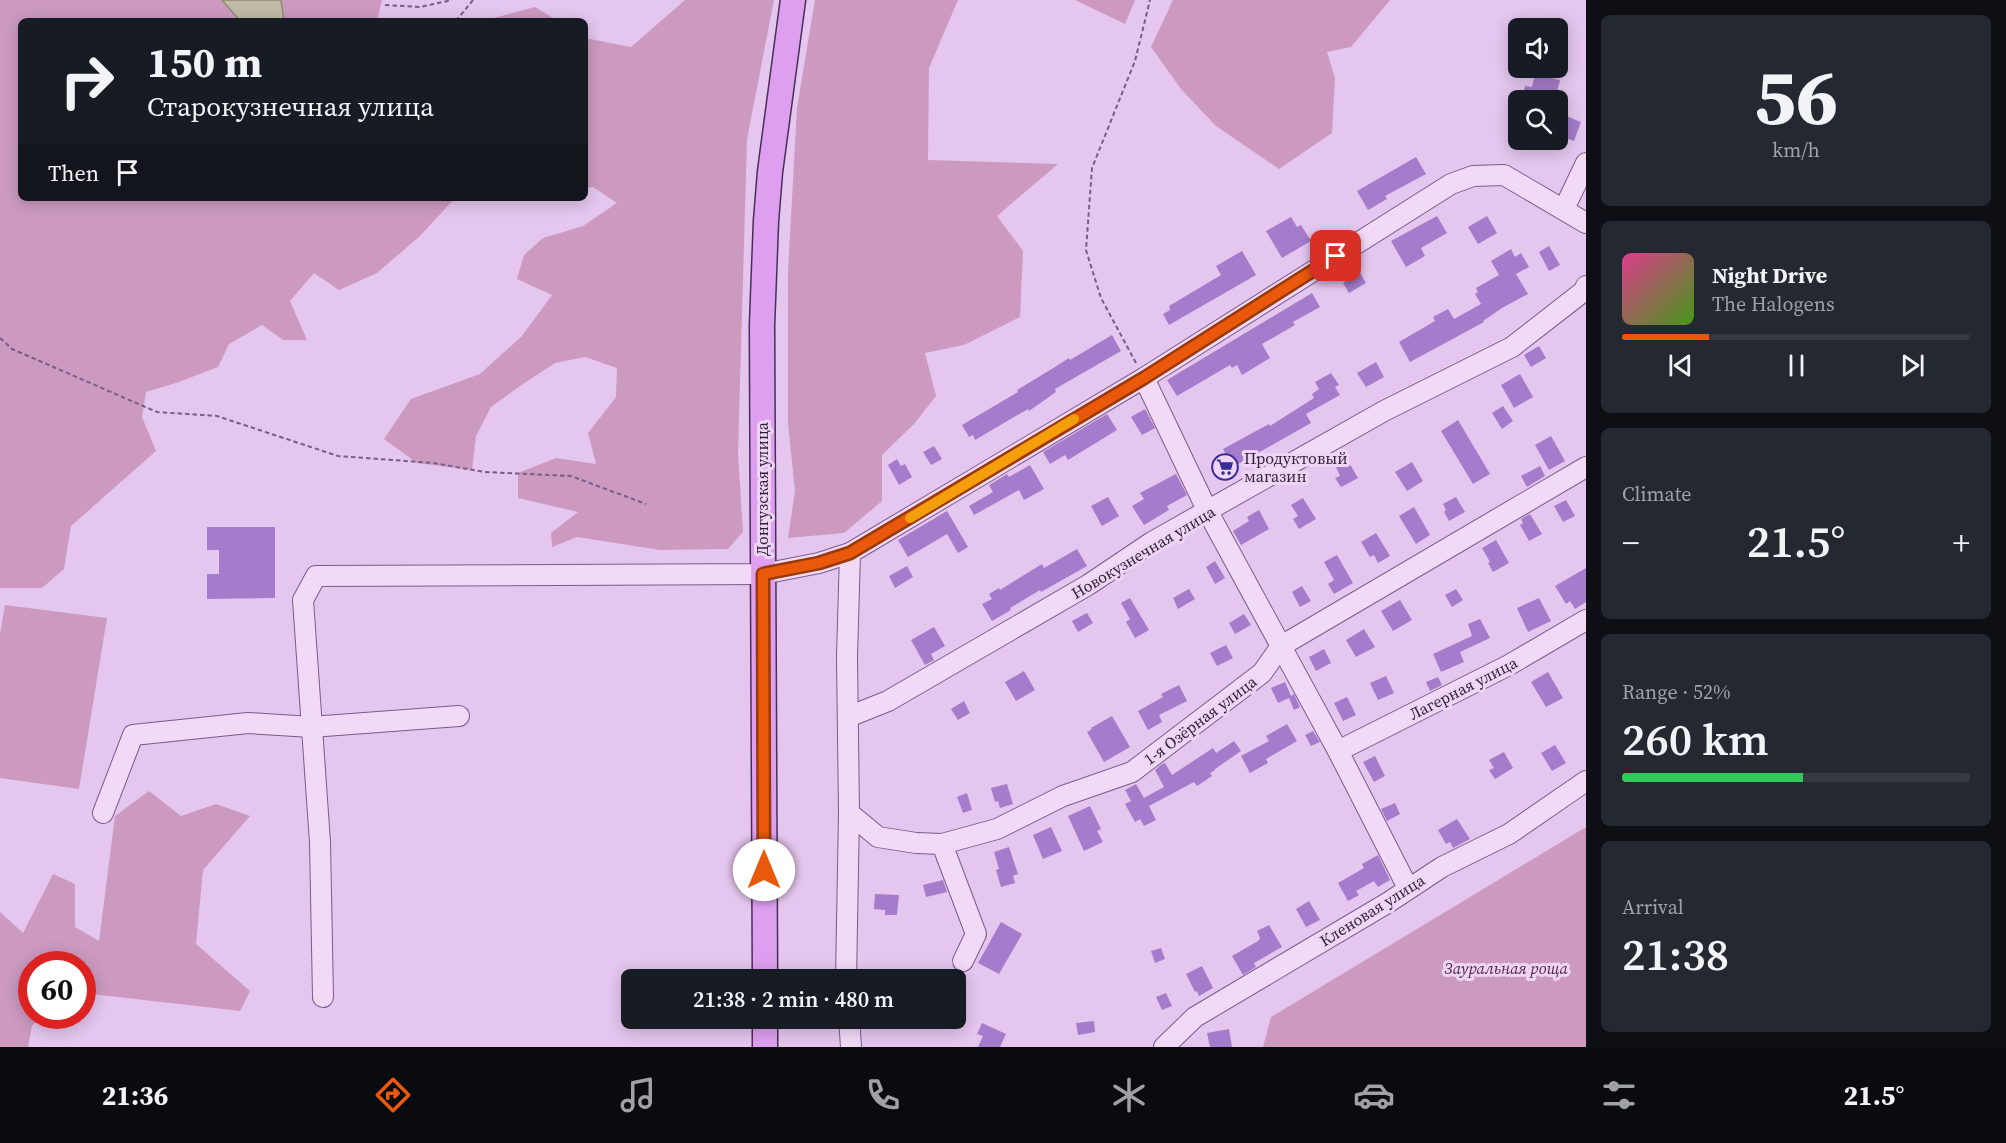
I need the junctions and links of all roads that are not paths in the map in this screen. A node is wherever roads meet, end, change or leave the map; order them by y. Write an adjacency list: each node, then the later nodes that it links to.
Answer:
1 (793, 0): 10 (main road, Донгузская улица)
2 (1586, 163): 3 (street)
3 (1564, 209): 4 (street); 6 (street)
4 (1586, 223)
5 (1586, 286): 8 (street, Новокузнечная улица)
6 (1144, 378): 8 (street); 9 (street)
7 (1586, 468): 12 (street, 1-я Озёрная улица)
8 (1208, 512): 12 (street); 14 (street, Новокузнечная улица)
9 (850, 553): 10 (street); 14 (street)
10 (763, 574): 15 (street); 25 (main road, Донгузская улица)
11 (1586, 620): 16 (street, Лагерная улица)
12 (1281, 646): 16 (street); 21 (street, 1-я Озёрная улица)
13 (459, 716): 15 (street)
14 (848, 717): 19 (street)
15 (311, 727): 18 (street); 27 (street)
16 (1338, 751): 23 (street)
17 (1586, 782): 23 (street, Кленовая улица)
18 (103, 813)
19 (849, 813): 20 (street); 22 (street)
20 (878, 837): 21 (street, 1-я Озёрная улица); 22 (street)
21 (942, 844): 24 (street)
22 (848, 860): 26 (street)
23 (1408, 888): 32 (street, Кленовая улица)
24 (963, 962)
25 (765, 969)
26 (846, 969)
27 (323, 997)
28 (765, 1029): 30 (main road)
29 (850, 1029): 31 (street)
30 (765, 1047)
31 (851, 1047)
32 (1164, 1047)

